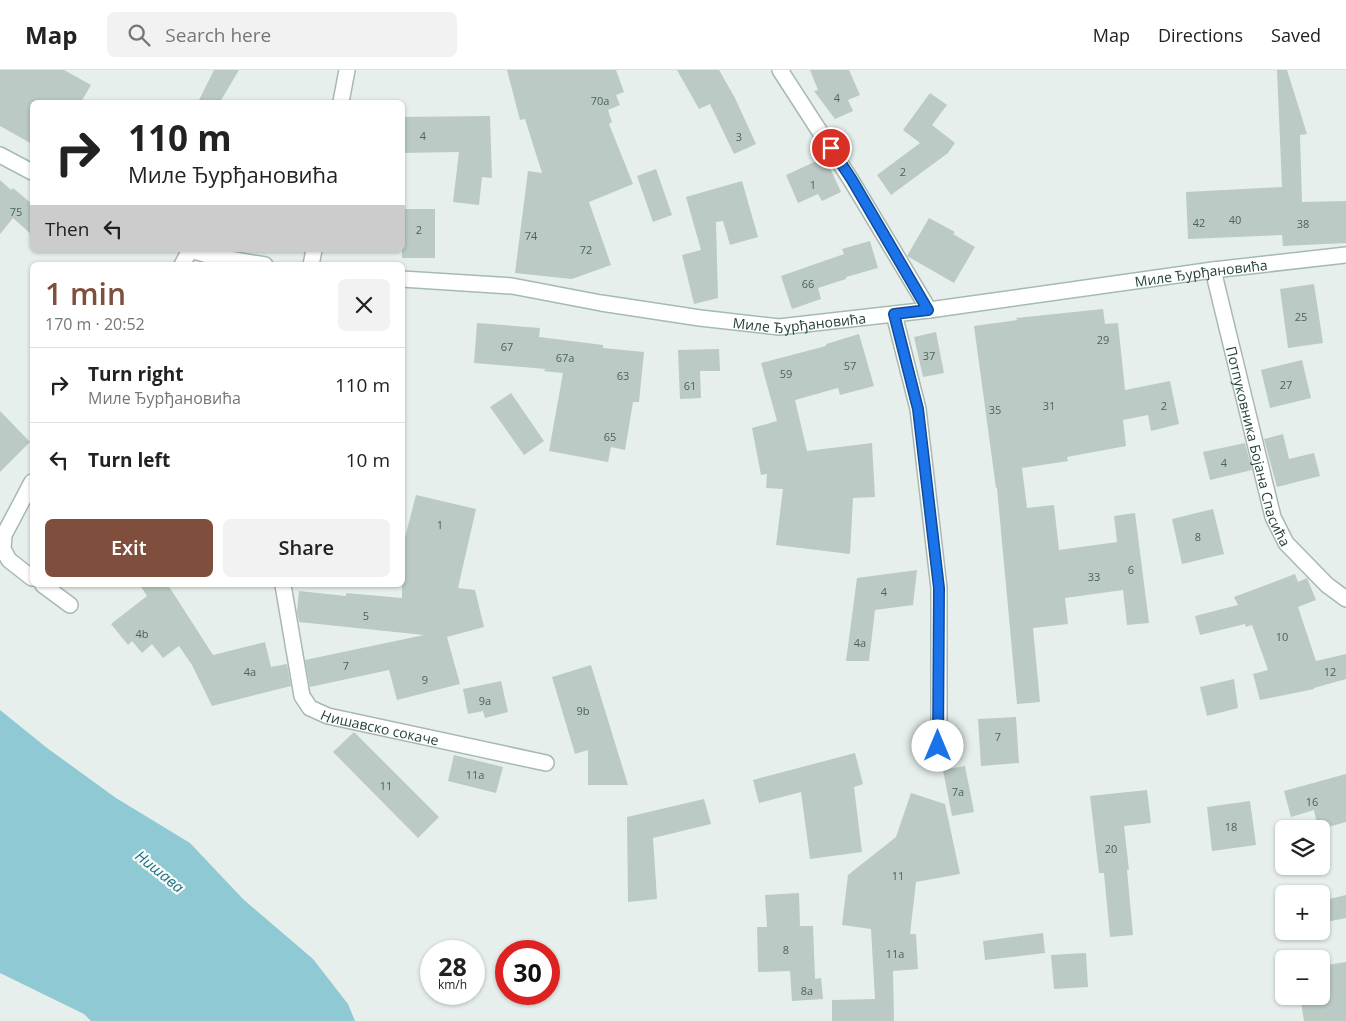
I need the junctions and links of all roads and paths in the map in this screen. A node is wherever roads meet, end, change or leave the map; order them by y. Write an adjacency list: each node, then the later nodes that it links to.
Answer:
1 (347, 70): 3 (street)
2 (780, 70): 11 (street)
3 (341, 100)
4 (0, 155): 5 (street)
5 (30, 171)
6 (198, 252): 8 (street)
7 (1346, 255): 9 (street, Миле Ђурђановића)
8 (247, 262)
9 (1213, 270): 11 (street, Миле Ђурђановића); 17 (street, Потпуковника Бојана Спасића)
10 (405, 279): 12 (street, Миле Ђурђановића)
11 (928, 310): 12 (street, Миле Ђурђановића)
12 (894, 314): 19 (street)
13 (30, 486): 14 (street)
14 (30, 576)
15 (46, 587): 18 (street)
16 (283, 587): 20 (street, Нишавско сокаче)
17 (1346, 599)
18 (70, 605)
19 (938, 746)
20 (546, 763)

